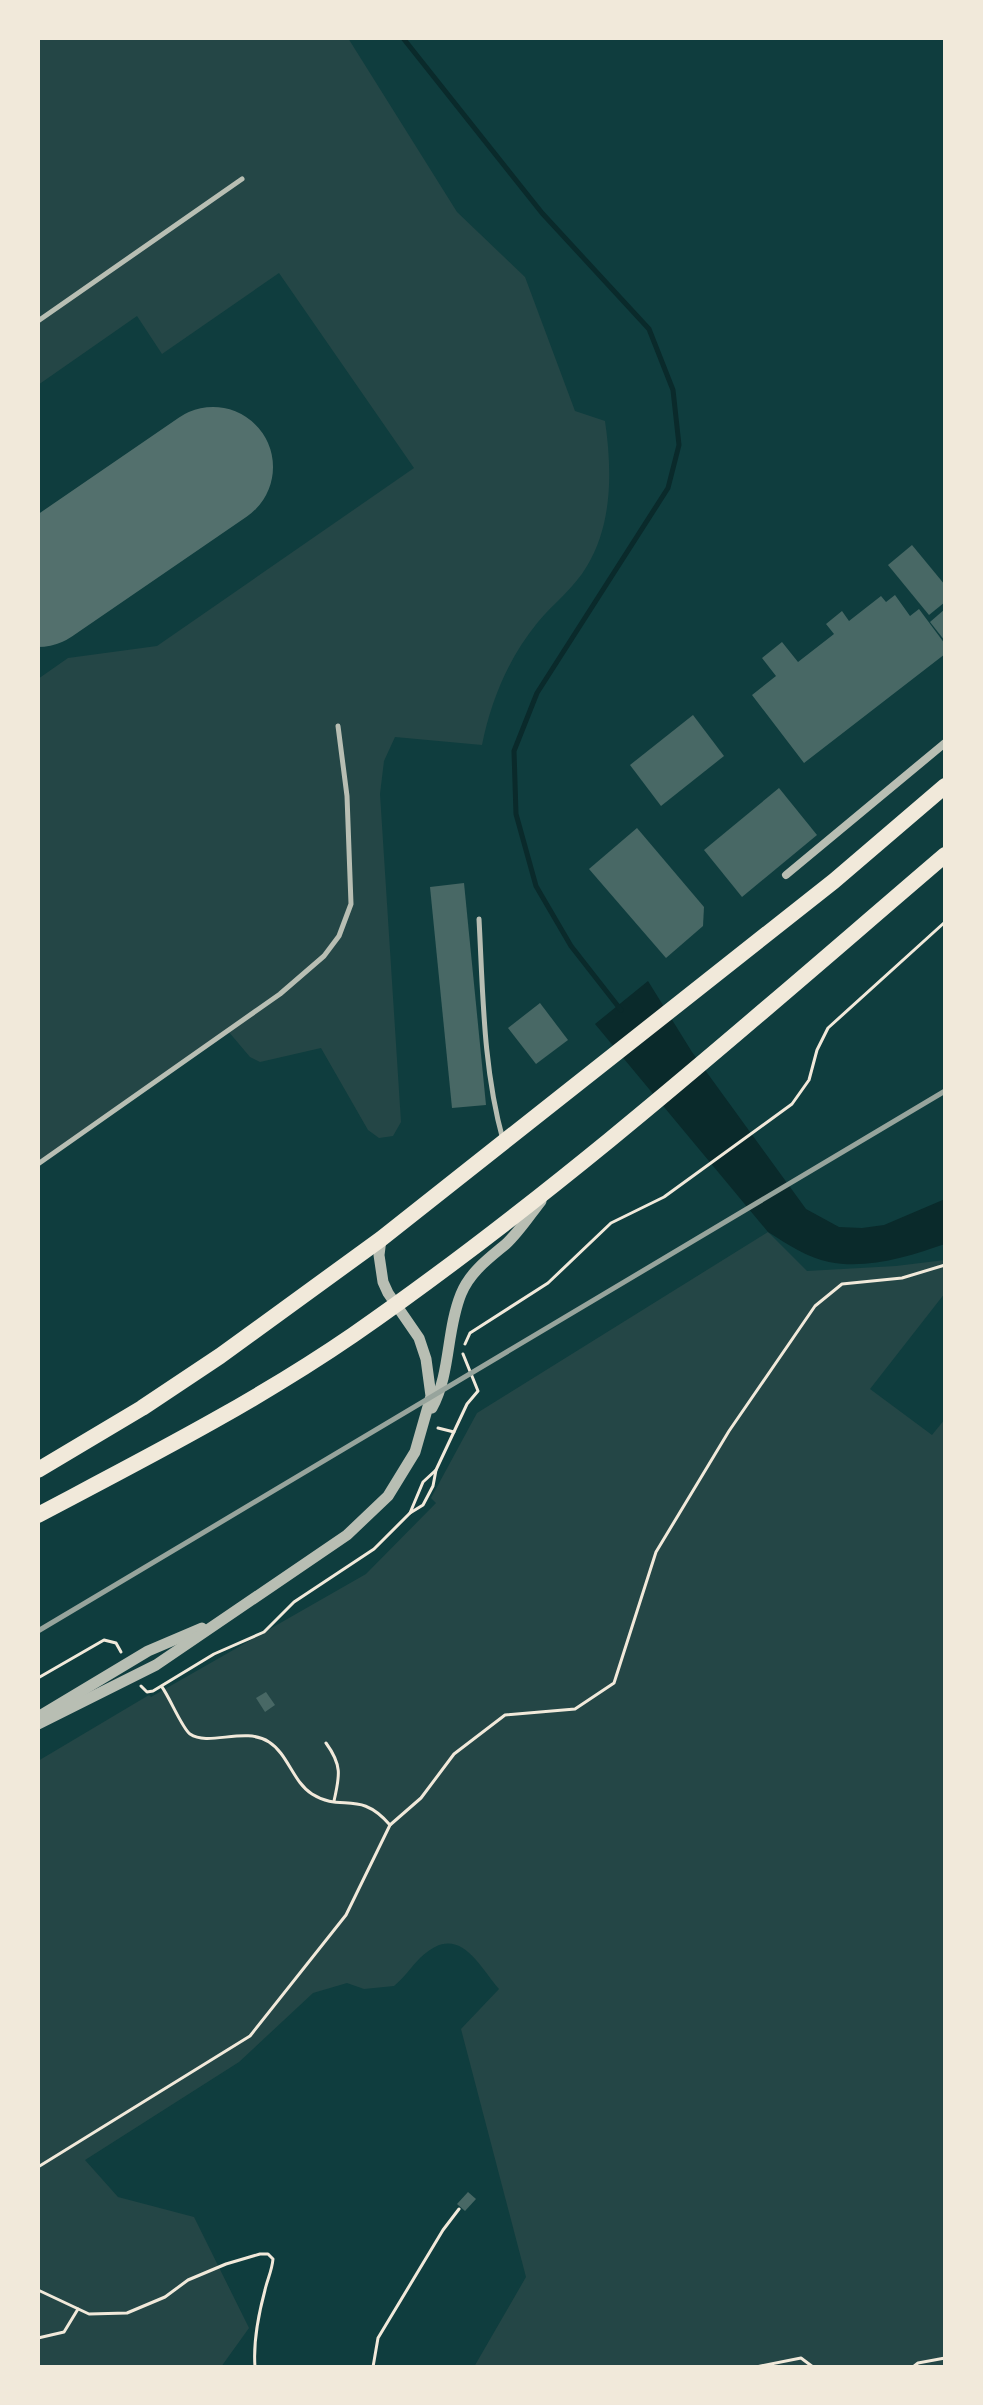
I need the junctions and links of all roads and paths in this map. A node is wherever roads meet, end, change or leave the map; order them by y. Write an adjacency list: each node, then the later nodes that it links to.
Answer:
1 (242, 179): 2 (lane)
2 (38, 321)
3 (338, 726): 11 (lane)
4 (945, 743): 7 (street)
5 (945, 786): 10 (highway)
6 (945, 855): 12 (highway)
7 (786, 875)
8 (479, 919): 10 (lane)
9 (945, 922): 17 (path)
10 (504, 1142): 13 (highway)
11 (38, 1164)
12 (551, 1189): 15 (highway); 16 (street)
13 (381, 1239): 15 (street); 18 (highway)
14 (945, 1265): 31 (path)
15 (395, 1304): 16 (street); 21 (highway)
16 (425, 1422): 17 (path); 22 (street)
17 (454, 1432): 19 (path)
18 (38, 1470)
19 (436, 1470): 20 (path); 20 (path)
20 (410, 1513): 26 (path)
21 (38, 1515)
22 (229, 1616): 27 (street); 28 (street)
23 (123, 1655): 24 (path)
24 (38, 1678)
25 (139, 1684): 26 (path)
26 (162, 1687): 30 (path)
27 (38, 1717)
28 (38, 1724)
29 (326, 1743): 30 (path)
30 (334, 1801): 31 (path)
31 (390, 1825): 32 (path)
32 (38, 2167)
33 (459, 2209): 39 (path)
34 (38, 2290): 35 (path)
35 (78, 2309): 36 (path); 38 (path)
36 (38, 2338)
37 (945, 2358): 42 (path)
38 (255, 2367)
39 (373, 2367)
40 (756, 2367): 41 (path)
41 (813, 2367)
42 (913, 2367)

